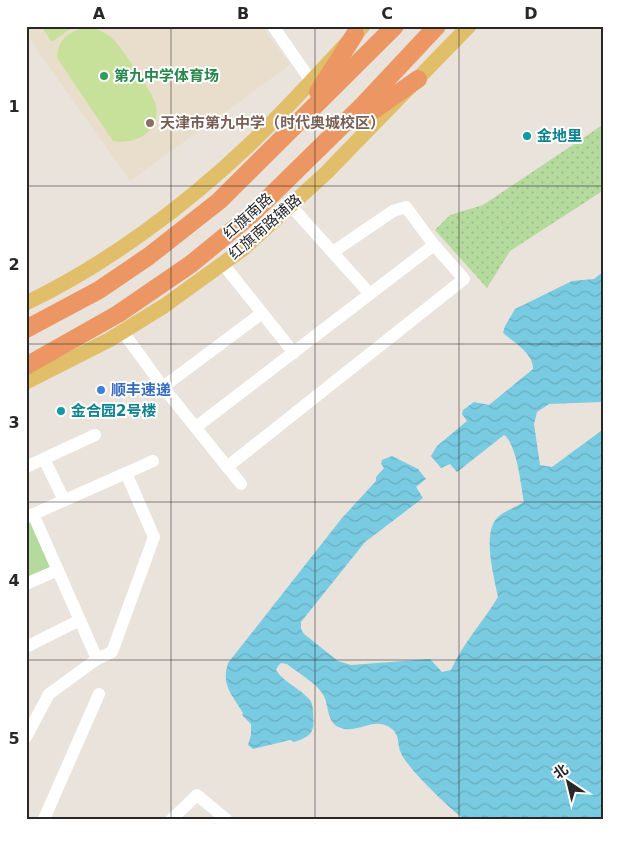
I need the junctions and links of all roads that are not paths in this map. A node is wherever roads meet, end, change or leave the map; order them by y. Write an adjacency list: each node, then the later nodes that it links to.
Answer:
1 (273, 26): 7 (street)
2 (395, 26): 8 (highway, 红旗南路)
3 (437, 26): 9 (highway, 红旗南路)
4 (469, 26): 6 (main road, 红旗南路辅路)
5 (359, 30): 7 (main road); 8 (highway)
6 (418, 79): 9 (highway); 10 (main road, 红旗南路辅路)
7 (311, 81): 15 (main road)
8 (299, 121): 17 (highway, 红旗南路)
9 (320, 148): 20 (highway, 红旗南路)
10 (291, 206): 12 (street); 13 (main road, 红旗南路辅路)
11 (434, 245): 12 (street); 14 (street); 27 (street)
12 (333, 252): 14 (street)
13 (223, 264): 16 (street); 18 (main road, 红旗南路辅路)
14 (370, 294): 19 (street)
15 (26, 302)
16 (262, 313): 19 (street); 22 (street)
17 (26, 329)
18 (123, 332): 21 (main road, 红旗南路辅路); 22 (street)
19 (294, 353): 23 (street)
20 (26, 366)
21 (26, 382)
22 (163, 387): 23 (street)
23 (196, 427): 27 (street)
24 (95, 435): 25 (street)
25 (44, 459): 28 (street); 31 (street)
26 (153, 461): 29 (street)
27 (227, 466): 30 (street)
28 (26, 468)
29 (126, 473): 31 (street); 37 (street)
30 (241, 484)
31 (64, 500): 32 (street)
32 (30, 515): 33 (street)
33 (58, 570): 34 (street); 35 (street)
34 (26, 584)
35 (80, 620): 36 (street); 37 (street)
36 (26, 647)
37 (97, 659): 39 (street)
38 (99, 694): 40 (street)
39 (26, 737)
40 (44, 819)
41 (172, 819): 42 (street)
42 (226, 819)

